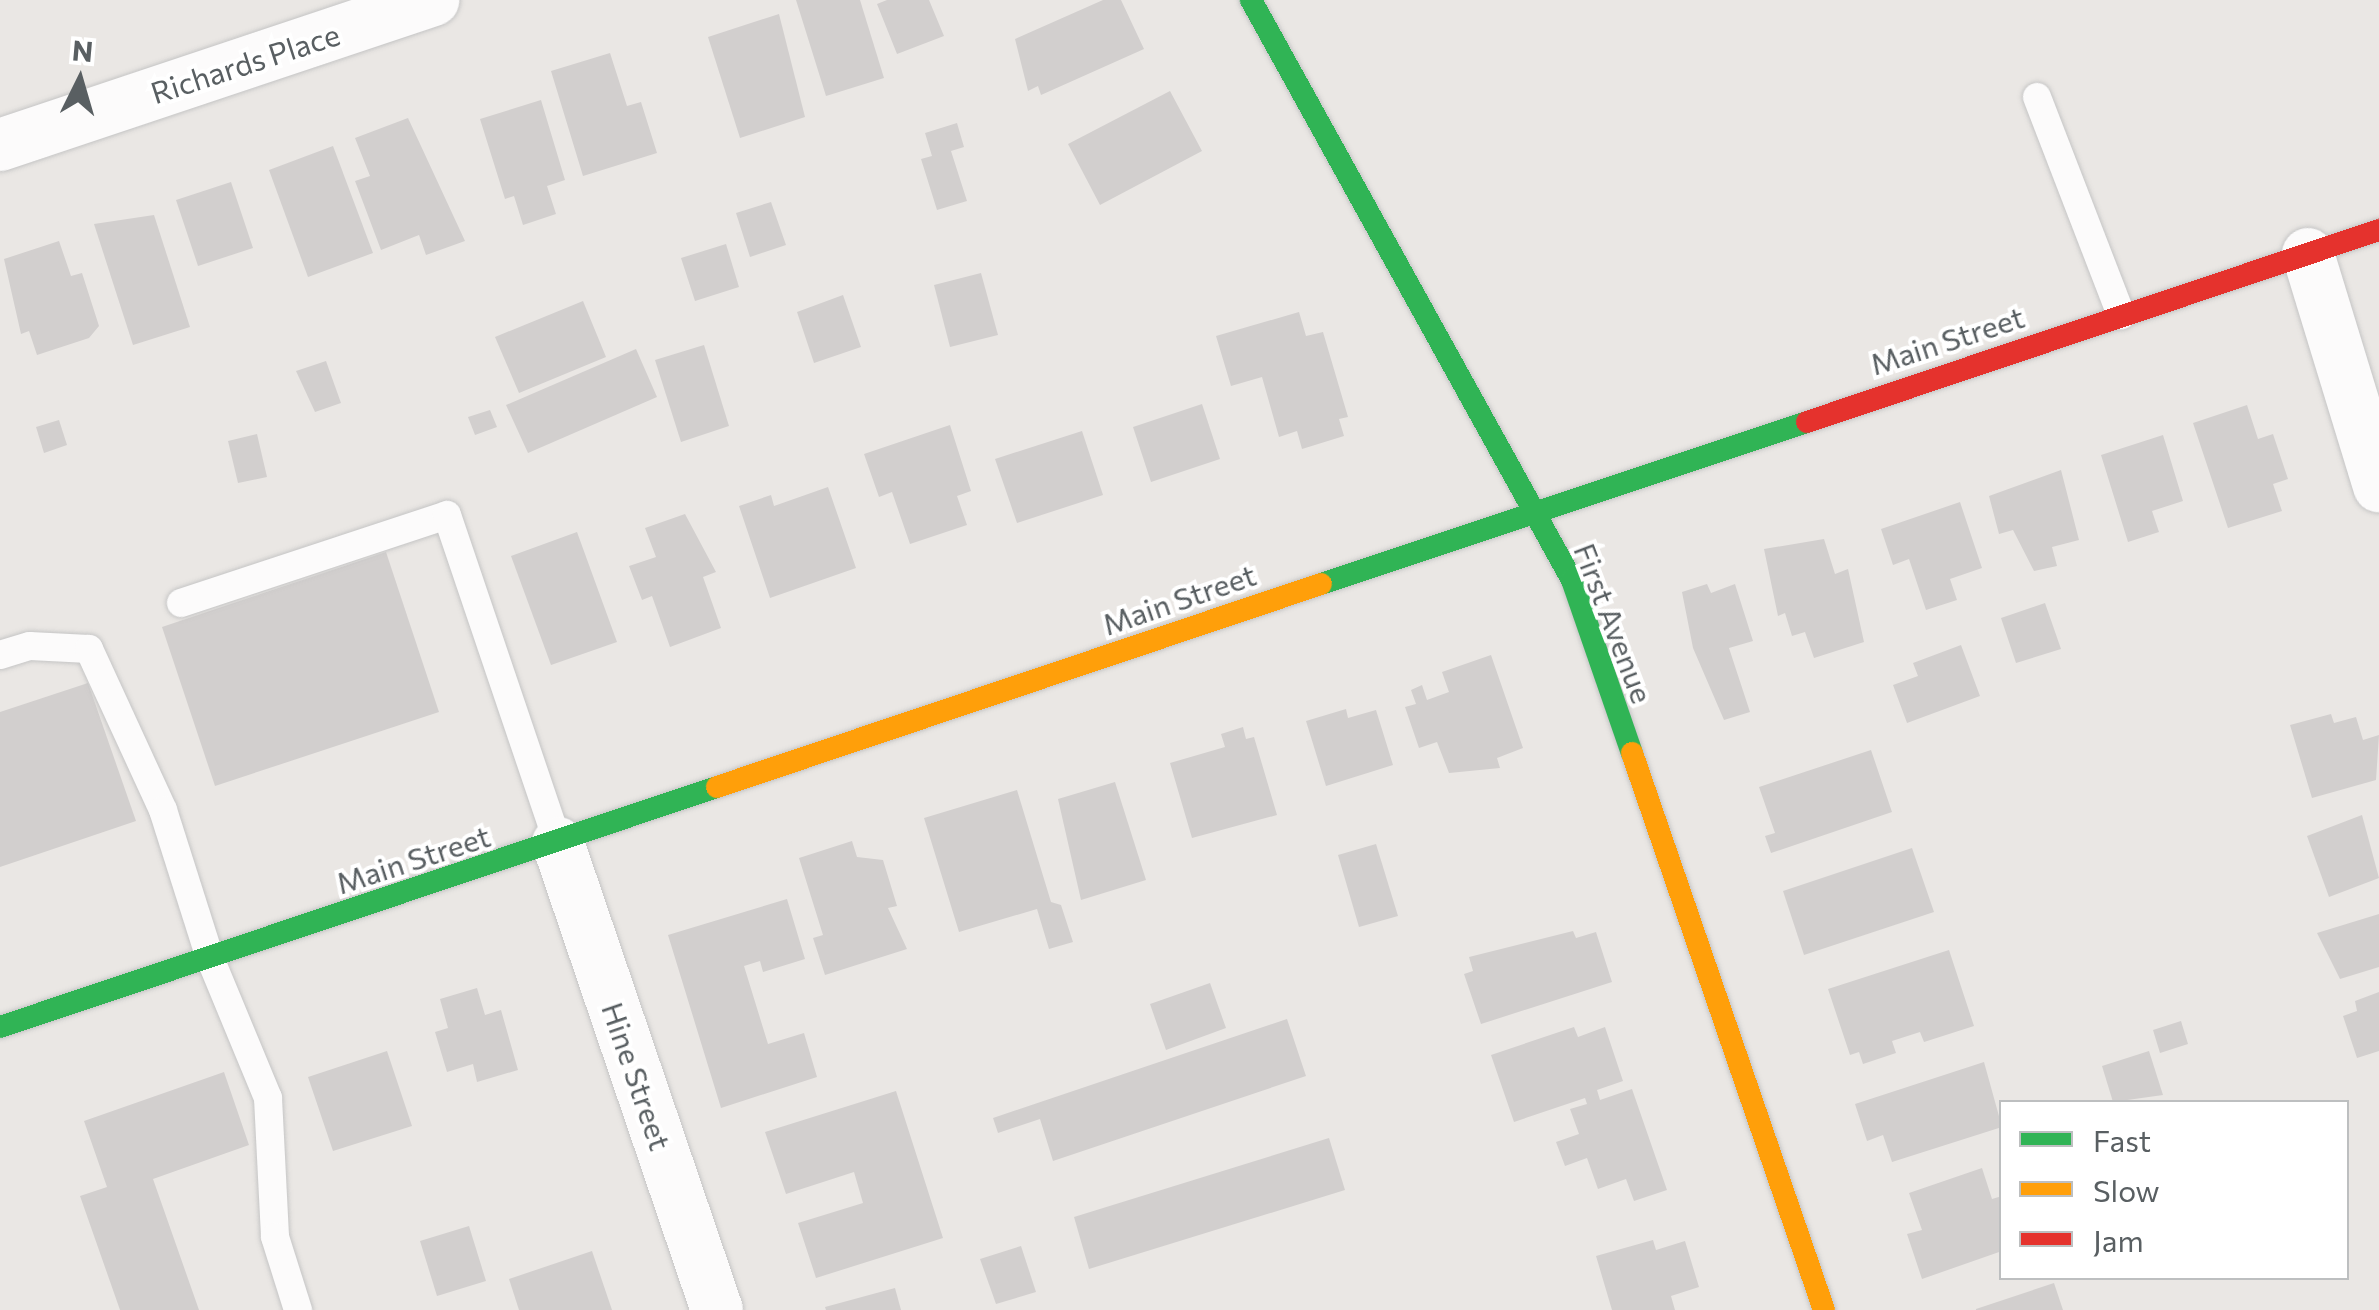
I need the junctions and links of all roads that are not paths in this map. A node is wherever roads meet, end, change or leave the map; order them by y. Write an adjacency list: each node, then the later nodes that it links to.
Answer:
1 (432, 0): 4 (street, Richards Place)
2 (1252, 0): 9 (street, First Avenue)
3 (2036, 98): 7 (lane)
4 (0, 144)
5 (2379, 230): 6 (street, Main Street)
6 (2308, 254): 7 (street, Main Street); 8 (street)
7 (2122, 316): 9 (street, Main Street)
8 (2379, 486)
9 (1533, 508): 12 (street, Main Street); 17 (street, First Avenue)
10 (181, 602): 12 (lane)
11 (0, 655): 13 (lane)
12 (558, 842): 13 (street, Main Street); 16 (street, Hine Street)
13 (210, 958): 14 (street, Main Street); 15 (lane)
14 (0, 1028)
15 (298, 1310)
16 (716, 1310)
17 (1824, 1310)

